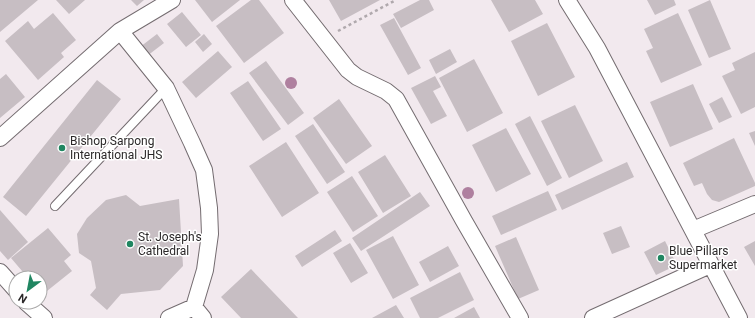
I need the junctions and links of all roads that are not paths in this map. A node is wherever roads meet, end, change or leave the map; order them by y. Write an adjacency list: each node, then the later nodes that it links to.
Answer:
1 (172, 0): 4 (street)
2 (293, 0): 17 (street)
3 (567, 0): 9 (street)
4 (120, 31): 5 (street); 6 (street)
5 (166, 88): 8 (lane); 14 (street)
6 (0, 138)
7 (755, 204): 9 (street)
8 (55, 206)
9 (693, 230): 10 (street)
10 (710, 265): 18 (street); 19 (street)
11 (0, 272): 12 (street)
12 (8, 281)
13 (35, 310): 15 (street)
14 (199, 312): 16 (street)
15 (44, 318)
16 (169, 318)
17 (520, 318)
18 (593, 318)
19 (739, 318)

